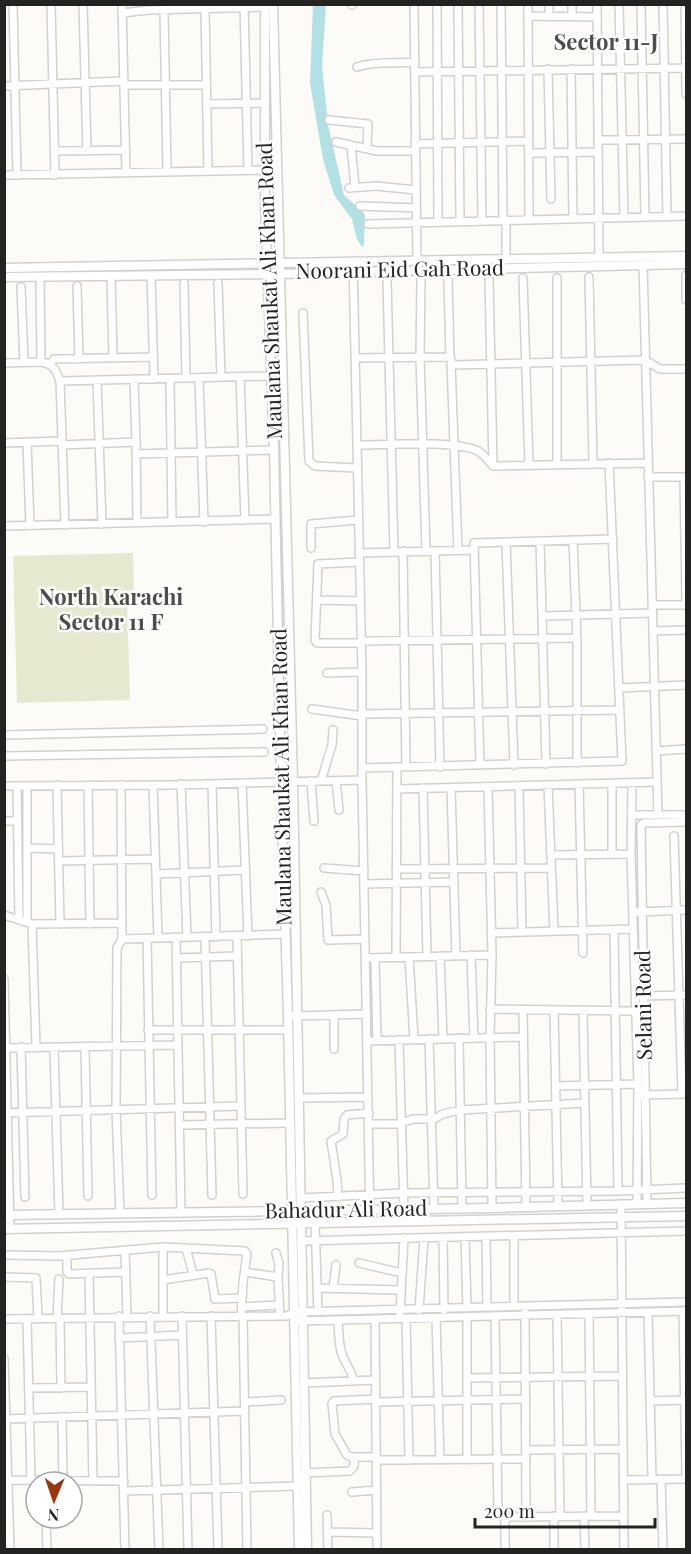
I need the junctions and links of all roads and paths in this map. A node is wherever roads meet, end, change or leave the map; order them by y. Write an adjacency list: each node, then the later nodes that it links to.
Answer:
1 (13, 4): 47 (street)
2 (51, 4): 46 (street)
3 (82, 4): 44 (street)
4 (122, 4): 24 (street)
5 (414, 4): 29 (street)
6 (437, 4): 43 (street)
7 (458, 4): 40 (street)
8 (478, 4): 41 (street)
9 (501, 4): 39 (street)
10 (528, 4): 25 (street)
11 (549, 4): 27 (street)
12 (572, 4): 26 (street)
13 (597, 4): 28 (street)
14 (619, 4): 31 (street)
15 (641, 4): 32 (street)
16 (663, 4): 33 (street)
17 (685, 4): 34 (street)
18 (268, 5): 19 (street); 53 (main road, Maulana Shaukat Ali Khan Road); 111 (main road, Maulana Shaukat Ali Khan Road)
19 (244, 6): 22 (street); 52 (street)
20 (190, 7): 22 (street); 23 (street)
21 (149, 8): 23 (street); 24 (street)
22 (205, 9): 48 (street)
23 (164, 10): 50 (street)
24 (122, 13): 45 (street)
25 (528, 16): 27 (street); 35 (street)
26 (572, 16): 27 (street); 28 (street)
27 (549, 17)
28 (597, 17): 38 (street)
29 (415, 62): 30 (street); 42 (street)
30 (357, 67)
31 (621, 68): 32 (street); 38 (street); 59 (street)
32 (642, 68): 33 (street); 60 (street)
33 (664, 68): 34 (street); 56 (street)
34 (686, 68): 51 (street)
35 (528, 69): 36 (street); 39 (street); 61 (street)
36 (548, 69): 37 (street); 73 (street)
37 (571, 69): 38 (street); 74 (street)
38 (597, 69): 58 (street)
39 (502, 70): 41 (street); 65 (street)
40 (458, 71): 41 (street); 43 (street); 63 (street)
41 (480, 71): 64 (street)
42 (415, 72): 43 (street); 68 (street)
43 (437, 72): 66 (street)
44 (85, 82): 45 (street); 46 (street); 72 (street)
45 (124, 83): 50 (street); 70 (street)
46 (53, 84): 47 (street); 71 (street)
47 (15, 85): 49 (street); 83 (street)
48 (206, 85): 50 (street); 54 (street)
49 (4, 86)
50 (165, 86): 80 (street)
51 (687, 94)
52 (246, 103): 53 (street); 54 (street); 79 (street)
53 (265, 103): 77 (main road, Maulana Shaukat Ali Khan Road)
54 (207, 104): 78 (street)
55 (328, 120): 69 (street)
56 (666, 139): 57 (street); 60 (street); 92 (street)
57 (687, 139)
58 (598, 140): 59 (street); 75 (street)
59 (623, 140): 60 (street); 90 (street)
60 (644, 140): 91 (street)
61 (529, 141): 65 (street); 76 (street)
62 (336, 142): 67 (street)
63 (459, 142): 64 (street); 66 (street); 98 (street)
64 (481, 142): 65 (street); 96 (street)
65 (502, 142): 97 (street)
66 (438, 143): 68 (street); 99 (street)
67 (351, 145): 69 (street); 85 (street)
68 (416, 147): 69 (street); 85 (street)
69 (367, 149)
70 (125, 150): 72 (street); 81 (street)
71 (55, 151): 72 (street); 82 (street)
72 (87, 151)
73 (550, 152): 74 (street); 76 (street); 86 (street)
74 (572, 152): 75 (street); 93 (street)
75 (598, 152): 94 (street)
76 (529, 153): 95 (street)
77 (265, 170): 79 (street); 110 (main road, Maulana Shaukat Ali Khan Road)
78 (208, 171): 79 (street); 80 (street)
79 (248, 171)
80 (167, 172): 81 (street)
81 (126, 173): 82 (street)
82 (55, 174): 83 (street)
83 (17, 175): 84 (street)
84 (4, 176)
85 (416, 190): 88 (street)
86 (551, 199)
87 (360, 206): 88 (street)
88 (416, 208): 100 (street)
89 (687, 216): 92 (street)
90 (624, 217): 91 (street); 94 (street)
91 (645, 217): 92 (street)
92 (667, 217)
93 (573, 218): 94 (street); 95 (street)
94 (598, 218): 103 (street)
95 (529, 219): 97 (street)
96 (482, 220): 97 (street); 98 (street)
97 (505, 220): 105 (street)
98 (460, 221): 99 (street)
99 (438, 222): 100 (street)
100 (417, 223): 101 (street); 104 (street)
101 (368, 224)
102 (687, 256): 103 (main road, Noorani Eid Gah Road)
103 (599, 258): 105 (main road, Noorani Eid Gah Road)
104 (417, 260): 105 (main road, Noorani Eid Gah Road); 108 (main road, Noorani Eid Gah Road); 112 (street)
105 (506, 260)
106 (687, 264): 107 (main road, Noorani Eid Gah Road)
107 (643, 265): 112 (main road, Noorani Eid Gah Road); 137 (street)
108 (353, 266): 111 (main road, Noorani Eid Gah Road); 112 (main road, Noorani Eid Gah Road); 134 (street)
109 (4, 268): 110 (main road, Noorani Eid Gah Road)
110 (267, 269): 111 (main road, Noorani Eid Gah Road); 113 (main road, Noorani Eid Gah Road); 147 (main road, Maulana Shaukat Ali Khan Road)
111 (279, 269): 253 (main road, Maulana Shaukat Ali Khan Road)
112 (420, 269): 132 (street)
113 (151, 275): 116 (main road, Noorani Eid Gah Road); 130 (street)
114 (686, 275): 128 (street)
115 (40, 276): 116 (main road, Noorani Eid Gah Road); 117 (main road, Noorani Eid Gah Road); 139 (street)
116 (111, 276): 133 (street)
117 (4, 277)
118 (589, 277): 141 (street)
119 (523, 278): 143 (street)
120 (557, 278): 140 (street)
121 (489, 279): 145 (street)
122 (448, 280): 136 (street)
123 (387, 281): 131 (street)
124 (184, 283): 150 (street)
125 (218, 283): 148 (street)
126 (77, 286): 135 (street)
127 (21, 287): 138 (street)
128 (687, 300)
129 (303, 313): 177 (street)
130 (153, 357): 133 (street); 152 (street)
131 (389, 357): 132 (street); 134 (street); 163 (street)
132 (420, 357): 136 (street); 164 (street)
133 (113, 358): 135 (street)
134 (355, 358): 162 (street)
135 (79, 359): 144 (street)
136 (451, 360): 145 (street); 165 (street)
137 (645, 360): 141 (street); 146 (street); 171 (street)
138 (24, 362): 139 (street); 142 (street)
139 (41, 362): 144 (street)
140 (557, 362): 141 (street); 143 (street); 174 (street)
141 (591, 362): 172 (street)
142 (4, 363)
143 (526, 363): 145 (street); 175 (street)
144 (50, 364): 156 (street)
145 (490, 364): 176 (street)
146 (687, 369)
147 (272, 376): 149 (street); 166 (main road, Maulana Shaukat Ali Khan Road)
148 (221, 377): 149 (street); 151 (street)
149 (240, 377): 167 (street)
150 (186, 378): 151 (street); 153 (street)
151 (199, 378): 169 (street)
152 (154, 379): 153 (street); 155 (street)
153 (170, 379): 168 (street)
154 (97, 380): 155 (street); 156 (street); 161 (street)
155 (134, 380): 158 (street)
156 (60, 381): 160 (street)
157 (27, 442): 159 (street); 160 (street); 189 (street)
158 (136, 442): 161 (street); 170 (street)
159 (4, 443)
160 (62, 443): 161 (street); 187 (street)
161 (99, 444): 186 (street)
162 (357, 445): 163 (street); 177 (street)
163 (391, 445): 164 (street); 200 (street)
164 (422, 445): 165 (street); 198 (street)
165 (455, 446): 176 (street); 195 (street)
166 (274, 450): 167 (street); 180 (main road, Maulana Shaukat Ali Khan Road)
167 (242, 452): 169 (street); 181 (street)
168 (171, 453): 169 (street); 170 (street); 183 (street)
169 (202, 453): 184 (street)
170 (136, 454): 185 (street)
171 (648, 462): 173 (street); 178 (street)
172 (592, 463): 173 (street); 174 (street)
173 (609, 463): 190 (street)
174 (557, 464): 175 (street)
175 (529, 465): 176 (street)
176 (493, 466)
177 (357, 468): 182 (street)
178 (648, 477): 179 (street); 206 (street)
179 (685, 477): 205 (street)
180 (276, 519): 181 (street); 252 (main road, Maulana Shaukat Ali Khan Road)
181 (245, 520): 184 (street)
182 (358, 520): 194 (street); 201 (street)
183 (172, 522): 184 (street); 185 (street)
184 (204, 522)
185 (137, 523): 186 (street)
186 (102, 524): 187 (street)
187 (65, 525): 189 (street)
188 (4, 526): 189 (street)
189 (30, 526)
190 (613, 539): 191 (street); 207 (street)
191 (573, 540): 192 (street); 208 (street)
192 (540, 541): 193 (street); 209 (street)
193 (506, 542): 196 (street); 216 (street)
194 (311, 548)
195 (458, 550): 196 (street); 199 (street)
196 (474, 550): 215 (street)
197 (403, 551): 198 (street); 200 (street); 217 (street)
198 (426, 551): 199 (street)
199 (435, 551): 214 (street)
200 (394, 552): 201 (street)
201 (359, 553): 202 (street)
202 (359, 562): 203 (street); 204 (street)
203 (317, 600): 204 (street); 218 (street)
204 (360, 601): 218 (street)
205 (687, 604): 206 (street)
206 (652, 609): 207 (street); 211 (street)
207 (616, 614): 208 (street); 223 (street)
208 (575, 615): 209 (street); 213 (street)
209 (543, 616): 212 (street)
210 (687, 630): 211 (street)
211 (653, 631): 222 (street)
212 (543, 638): 213 (street); 216 (street); 227 (street)
213 (575, 638): 225 (street)
214 (437, 639): 215 (street); 217 (street); 230 (street)
215 (477, 639): 216 (street); 228 (street)
216 (510, 639): 229 (street)
217 (405, 640): 218 (street); 231 (street)
218 (361, 642): 219 (street)
219 (362, 672): 220 (street); 232 (street)
220 (327, 673)
221 (687, 685): 222 (street)
222 (654, 687): 223 (street); 237 (street)
223 (619, 688): 226 (street)
224 (312, 709): 232 (street)
225 (577, 710): 226 (street); 227 (street); 240 (street)
226 (620, 710): 240 (street)
227 (543, 711): 229 (street); 241 (street)
228 (478, 712): 229 (street); 230 (street); 242 (street)
229 (513, 712): 243 (street)
230 (438, 713): 231 (street); 246 (street)
231 (406, 714): 232 (street); 245 (street)
232 (362, 715): 247 (street)
233 (263, 729): 235 (street)
234 (333, 730): 251 (street)
235 (4, 735)
236 (687, 749): 237 (street)
237 (656, 751): 254 (street)
238 (264, 752): 239 (street)
239 (4, 756)
240 (577, 763): 241 (street)
241 (546, 764): 243 (street)
242 (480, 765): 243 (street); 246 (street)
243 (514, 765)
244 (397, 767): 245 (street); 247 (street); 273 (street)
245 (406, 767): 246 (street)
246 (440, 767)
247 (362, 768): 249 (street)
248 (336, 780): 249 (street); 251 (street); 274 (street)
249 (362, 780): 302 (street)
250 (311, 781): 251 (street); 253 (street); 280 (street)
251 (321, 781)
252 (281, 782): 253 (street); 255 (street); 327 (main road, Maulana Shaukat Ali Khan Road)
253 (293, 782): 361 (main road, Maulana Shaukat Ali Khan Road)
254 (657, 782): 256 (street); 277 (street)
255 (242, 783): 258 (street); 301 (street)
256 (632, 783): 260 (street); 275 (street, Selani Road)
257 (181, 784): 258 (street); 263 (street); 304 (street)
258 (212, 784): 303 (street)
259 (579, 784): 260 (street); 264 (street); 286 (street)
260 (612, 784): 287 (street)
261 (88, 785): 262 (street); 268 (street); 291 (street)
262 (121, 785): 263 (street); 292 (street)
263 (153, 785): 290 (street)
264 (549, 785): 269 (street); 289 (street)
265 (4, 786): 266 (street)
266 (17, 786): 267 (street); 279 (street)
267 (27, 786): 268 (street); 284 (street)
268 (57, 786): 285 (street)
269 (519, 786): 270 (street); 297 (street)
270 (488, 787): 272 (street); 294 (street)
271 (423, 788): 272 (street); 273 (street); 300 (street)
272 (451, 788): 296 (street)
273 (397, 789): 299 (street)
274 (339, 810)
275 (633, 815): 277 (street); 282 (street); 288 (street, Selani Road)
276 (687, 815): 277 (street)
277 (658, 819): 281 (street); 282 (street)
278 (4, 821): 279 (street)
279 (18, 821): 316 (street)
280 (314, 821)
281 (687, 822)
282 (641, 825): 313 (street, Selani Road)
283 (674, 836): 312 (street)
284 (27, 848): 285 (street); 317 (street)
285 (58, 849): 293 (street)
286 (581, 854): 287 (street); 289 (street); 324 (street)
287 (612, 854): 288 (street)
288 (631, 854): 314 (street, Selani Road)
289 (551, 855): 298 (street)
290 (155, 859): 292 (street); 305 (street)
291 (89, 860): 292 (street); 293 (street); 320 (street)
292 (121, 860): 318 (street)
293 (59, 861): 319 (street)
294 (490, 867): 296 (street); 297 (street); 326 (street)
295 (324, 868): 302 (street)
296 (453, 868): 300 (street); 306 (street)
297 (521, 868): 298 (street); 325 (street)
298 (551, 868): 323 (street)
299 (396, 869): 300 (street); 307 (street)
300 (424, 869): 308 (street)
301 (245, 870): 303 (street); 329 (street)
302 (364, 871): 309 (street)
303 (214, 872): 304 (street); 332 (street)
304 (184, 873): 305 (street); 330 (street)
305 (156, 874): 334 (street)
306 (454, 882): 308 (street); 344 (street)
307 (396, 883): 308 (street); 309 (street); 346 (street)
308 (425, 883): 342 (street)
309 (364, 884): 337 (street)
310 (321, 892): 337 (street)
311 (687, 910): 312 (street)
312 (676, 911): 313 (street); 352 (street)
313 (642, 912): 314 (street); 353 (street, Selani Road)
314 (633, 913): 321 (street, Selani Road)
315 (4, 915): 316 (street)
316 (19, 920): 317 (street)
317 (30, 923): 319 (street); 381 (street)
318 (121, 923): 320 (street); 336 (street)
319 (60, 924): 320 (street)
320 (90, 924)
321 (633, 929): 322 (street); 353 (street, Selani Road)
322 (614, 930): 324 (street); 358 (street)
323 (554, 931): 324 (street); 325 (street)
324 (583, 931): 338 (street)
325 (522, 932): 326 (street)
326 (491, 933): 340 (street)
327 (286, 934): 329 (street); 361 (main road, Maulana Shaukat Ali Khan Road)
328 (237, 936): 329 (street); 332 (street); 341 (street)
329 (248, 936)
330 (187, 937): 331 (street); 335 (street)
331 (205, 937): 332 (street); 345 (street)
332 (216, 937)
333 (147, 938): 334 (street); 336 (street); 363 (street)
334 (158, 938): 335 (street)
335 (176, 938): 348 (street)
336 (122, 939): 382 (street)
337 (365, 939): 349 (street)
338 (583, 953)
339 (471, 955): 340 (street); 344 (street); 370 (street)
340 (492, 955): 354 (street)
341 (237, 956): 345 (street); 366 (street)
342 (427, 956): 343 (street); 347 (street)
343 (440, 956): 344 (street); 373 (street)
344 (456, 956)
345 (206, 957): 348 (street); 365 (street)
346 (396, 957): 347 (street); 350 (street)
347 (409, 957): 376 (street)
348 (176, 958): 364 (street)
349 (366, 958): 350 (street); 360 (street)
350 (375, 958): 374 (street)
351 (4, 979): 383 (street)
352 (683, 995): 353 (street); 391 (street)
353 (640, 996): 359 (street, Selani Road); 392 (street, Selani Road)
354 (490, 1009): 356 (street); 371 (street)
355 (554, 1010): 356 (street); 357 (street); 388 (street)
356 (523, 1011): 368 (street)
357 (583, 1011): 358 (street); 389 (street)
358 (615, 1011): 359 (street); 390 (street)
359 (636, 1011): 387 (street, Selani Road)
360 (367, 1014): 362 (street); 377 (street)
361 (292, 1016): 362 (street); 367 (main road, Maulana Shaukat Ali Khan Road); 394 (main road, Maulana Shaukat Ali Khan Road)
362 (334, 1016): 386 (street)
363 (148, 1030): 364 (street); 379 (street)
364 (177, 1030): 365 (street); 378 (street)
365 (207, 1030): 366 (street); 398 (street)
366 (239, 1030): 367 (street); 397 (street)
367 (288, 1030): 412 (main road, Maulana Shaukat Ali Khan Road)
368 (522, 1037): 371 (street); 399 (street)
369 (459, 1038): 370 (street); 373 (street); 404 (street)
370 (474, 1038): 371 (street)
371 (490, 1038): 400 (street)
372 (429, 1039): 373 (street); 376 (street); 410 (street)
373 (443, 1039)
374 (377, 1040): 375 (street); 377 (street)
375 (399, 1040): 376 (street); 411 (street)
376 (414, 1040)
377 (367, 1041): 393 (street)
378 (178, 1045): 379 (street); 402 (street)
379 (149, 1046): 382 (street); 401 (street)
380 (21, 1047): 381 (street); 383 (street); 406 (street)
381 (36, 1047): 384 (street)
382 (117, 1047): 385 (street); 403 (street)
383 (6, 1048): 408 (street)
384 (54, 1048): 385 (street); 407 (street)
385 (85, 1048): 405 (street)
386 (334, 1049)
387 (638, 1084): 390 (street); 392 (street, Selani Road)
388 (557, 1086): 389 (street); 396 (street)
389 (585, 1086): 390 (street); 395 (street)
390 (616, 1086): 423 (street)
391 (684, 1094): 392 (street)
392 (641, 1095): 420 (street, Selani Road); 421 (street, Selani Road)
393 (368, 1097): 394 (street); 409 (street)
394 (299, 1098): 435 (main road, Maulana Shaukat Ali Khan Road)
395 (585, 1103): 396 (street); 419 (street)
396 (556, 1105): 399 (street); 418 (street)
397 (241, 1106): 398 (street); 416 (street)
398 (209, 1107): 402 (street); 415 (street)
399 (524, 1107): 400 (street); 422 (street)
400 (491, 1108): 404 (street); 425 (street)
401 (150, 1109): 402 (street); 403 (street); 429 (street)
402 (179, 1109): 414 (street)
403 (116, 1110): 405 (street); 452 (street)
404 (460, 1110): 410 (street); 424 (street)
405 (86, 1111): 407 (street); 432 (street)
406 (23, 1112): 407 (street); 408 (street); 433 (street)
407 (56, 1112): 451 (street)
408 (6, 1113): 453 (street)
409 (369, 1113): 413 (street); 434 (street)
410 (432, 1119): 411 (street); 427 (street)
411 (402, 1123): 413 (street); 426 (street)
412 (289, 1124): 416 (street); 448 (main road, Maulana Shaukat Ali Khan Road)
413 (369, 1124): 431 (street)
414 (180, 1125): 415 (street); 450 (street)
415 (210, 1125): 416 (street); 430 (street)
416 (241, 1125): 428 (street)
417 (687, 1188): 421 (street)
418 (558, 1190): 419 (street); 422 (street); 441 (street)
419 (587, 1190): 423 (street); 440 (street)
420 (638, 1190): 421 (street); 423 (street); 439 (street, Selani Road)
421 (647, 1190): 436 (street, Selani Road)
422 (525, 1191): 425 (street); 442 (street)
423 (618, 1191)
424 (462, 1192): 425 (street); 427 (street); 445 (street)
425 (492, 1192): 443 (street)
426 (403, 1193): 427 (street); 431 (street); 447 (street)
427 (433, 1193): 444 (street)
428 (243, 1194)
429 (152, 1195)
430 (212, 1195)
431 (370, 1195): 434 (street); 446 (street)
432 (88, 1196)
433 (24, 1197)
434 (338, 1197): 435 (street)
435 (301, 1198): 449 (main road, Maulana Shaukat Ali Khan Road)
436 (647, 1203): 437 (main road, Bahadur Ali Road); 439 (main road, Bahadur Ali Road)
437 (687, 1203)
438 (621, 1204): 439 (main road, Bahadur Ali Road); 440 (main road, Bahadur Ali Road); 455 (street)
439 (637, 1204)
440 (587, 1205): 441 (main road, Bahadur Ali Road)
441 (558, 1206): 442 (main road, Bahadur Ali Road)
442 (526, 1207): 443 (main road, Bahadur Ali Road)
443 (492, 1208): 445 (main road, Bahadur Ali Road)
444 (434, 1209): 445 (main road, Bahadur Ali Road); 447 (main road, Bahadur Ali Road)
445 (462, 1209)
446 (370, 1210): 447 (main road, Bahadur Ali Road); 449 (main road, Bahadur Ali Road); 456 (street)
447 (404, 1210)
448 (291, 1211): 449 (main road, Bahadur Ali Road); 450 (main road, Bahadur Ali Road); 457 (main road, Maulana Shaukat Ali Khan Road)
449 (302, 1211): 458 (main road, Maulana Shaukat Ali Khan Road)
450 (181, 1213): 452 (main road, Bahadur Ali Road)
451 (59, 1214): 452 (main road, Bahadur Ali Road); 453 (main road, Bahadur Ali Road)
452 (120, 1214)
453 (7, 1215): 460 (street)
454 (687, 1216): 455 (main road, Bahadur Ali Road)
455 (621, 1217): 456 (main road, Bahadur Ali Road); 462 (street)
456 (370, 1221): 459 (main road, Bahadur Ali Road)
457 (291, 1222): 458 (main road, Bahadur Ali Road); 460 (main road, Bahadur Ali Road); 517 (main road, Maulana Shaukat Ali Khan Road)
458 (302, 1222): 459 (main road, Bahadur Ali Road); 469 (main road, Maulana Shaukat Ali Khan Road)
459 (315, 1222): 470 (street)
460 (7, 1229)
461 (687, 1231): 462 (street)
462 (621, 1232): 463 (street); 493 (street)
463 (513, 1236): 466 (street); 496 (street)
464 (443, 1237): 465 (street); 468 (street); 501 (street)
465 (465, 1237): 466 (street); 499 (street)
466 (486, 1237): 498 (street)
467 (404, 1238): 468 (street); 470 (street); 482 (street)
468 (424, 1238): 500 (street)
469 (302, 1241): 470 (street); 517 (main road, Maulana Shaukat Ali Khan Road)
470 (316, 1241): 488 (street)
471 (163, 1248): 472 (street); 473 (street); 487 (street)
472 (186, 1248): 480 (street); 483 (street)
473 (125, 1251): 476 (street); 479 (street)
474 (276, 1253): 485 (street)
475 (4, 1255): 476 (street)
476 (67, 1255): 481 (street)
477 (359, 1263): 482 (street)
478 (336, 1265): 489 (street)
479 (126, 1272): 481 (street); 508 (street)
480 (245, 1272): 485 (street); 491 (street)
481 (89, 1273): 516 (street)
482 (402, 1273): 490 (street)
483 (193, 1275): 487 (street); 491 (street)
484 (4, 1277): 521 (street)
485 (278, 1277): 494 (street)
486 (59, 1279): 522 (street)
487 (163, 1280): 510 (street)
488 (317, 1288): 489 (street); 503 (street)
489 (333, 1289): 490 (street)
490 (401, 1290): 514 (street)
491 (242, 1298): 495 (street)
492 (687, 1302): 493 (street)
493 (621, 1303): 497 (street); 504 (street)
494 (279, 1305): 495 (street); 517 (street)
495 (242, 1306): 513 (street)
496 (514, 1306): 497 (street); 498 (street)
497 (525, 1306): 515 (street)
498 (487, 1307): 499 (street)
499 (467, 1308): 501 (street)
500 (419, 1310): 501 (street); 514 (street)
501 (444, 1310)
502 (685, 1311): 505 (street); 548 (street)
503 (318, 1312): 514 (street); 517 (street)
504 (622, 1312): 505 (street); 506 (street); 531 (street)
505 (648, 1312): 551 (street)
506 (588, 1314): 507 (street); 534 (street)
507 (556, 1315): 515 (street); 533 (street)
508 (123, 1316): 509 (street); 516 (street); 529 (street)
509 (150, 1316): 510 (street); 528 (street)
510 (163, 1316): 511 (street)
511 (182, 1316): 512 (street); 527 (street)
512 (211, 1316): 513 (street); 554 (street)
513 (242, 1316): 517 (street); 552 (street)
514 (402, 1316): 523 (street); 525 (street); 549 (street)
515 (525, 1316): 519 (street); 532 (street)
516 (90, 1317): 522 (street); 540 (street)
517 (294, 1317): 526 (street); 539 (main road, Maulana Shaukat Ali Khan Road); 585 (main road, Maulana Shaukat Ali Khan Road)
518 (467, 1317): 519 (street); 523 (street); 535 (street)
519 (495, 1317): 536 (street)
520 (27, 1318): 521 (street); 524 (street); 541 (street)
521 (38, 1318): 522 (street)
522 (58, 1318): 542 (street)
523 (436, 1318): 550 (street)
524 (4, 1319)
525 (375, 1319): 526 (street); 537 (street)
526 (338, 1320): 538 (street)
527 (182, 1335): 528 (street); 555 (street)
528 (152, 1336): 529 (street); 556 (street)
529 (119, 1338): 557 (street)
530 (4, 1359): 561 (street)
531 (622, 1376): 534 (street); 564 (street)
532 (526, 1377): 533 (street); 536 (street); 543 (street)
533 (558, 1377): 534 (street); 562 (street)
534 (589, 1377): 563 (street)
535 (468, 1378): 536 (street); 546 (street)
536 (495, 1378): 547 (street)
537 (375, 1380): 538 (street); 545 (street)
538 (354, 1381): 539 (street)
539 (304, 1383): 575 (main road, Maulana Shaukat Ali Khan Road)
540 (90, 1387): 542 (street); 558 (street)
541 (29, 1388): 542 (street); 560 (street)
542 (61, 1388)
543 (526, 1399): 547 (street); 565 (street)
544 (281, 1400): 552 (street)
545 (376, 1400): 549 (street); 566 (street); 567 (street)
546 (467, 1400): 547 (street); 550 (street); 572 (street)
547 (495, 1400): 568 (street)
548 (686, 1400): 551 (street); 576 (street)
549 (408, 1401): 550 (street); 570 (street)
550 (438, 1401): 571 (street)
551 (650, 1401): 577 (street)
552 (245, 1402): 553 (street)
553 (245, 1411): 554 (street); 586 (street)
554 (214, 1412): 555 (street); 587 (street)
555 (184, 1413): 556 (street); 588 (street)
556 (154, 1414): 557 (street); 589 (street)
557 (122, 1415): 558 (street); 584 (street)
558 (91, 1416): 559 (street); 583 (street)
559 (62, 1417): 560 (street); 574 (street)
560 (30, 1418): 561 (street); 573 (street)
561 (6, 1419): 579 (street)
562 (559, 1449): 563 (street); 565 (street); 594 (street)
563 (590, 1449): 564 (street); 595 (street)
564 (623, 1449): 581 (street)
565 (526, 1450): 569 (street)
566 (354, 1457): 567 (street); 575 (street)
567 (376, 1459): 570 (street); 590 (street)
568 (496, 1459): 569 (street); 572 (street); 597 (street)
569 (526, 1459): 598 (street)
570 (409, 1460): 571 (street)
571 (440, 1460): 572 (street)
572 (467, 1460)
573 (31, 1470)
574 (63, 1470)
575 (305, 1473): 610 (main road, Maulana Shaukat Ali Khan Road)
576 (687, 1477): 578 (street)
577 (652, 1479): 578 (street); 581 (street)
578 (661, 1479): 617 (street)
579 (7, 1480): 580 (street); 602 (street)
580 (24, 1480)
581 (624, 1480): 596 (street)
582 (84, 1481): 583 (street)
583 (93, 1481): 584 (street)
584 (124, 1481): 591 (street)
585 (298, 1486): 586 (street); 609 (main road, Maulana Shaukat Ali Khan Road)
586 (246, 1487): 587 (street); 608 (street)
587 (216, 1488): 588 (street); 607 (street)
588 (186, 1489): 589 (street); 606 (street)
589 (157, 1490): 591 (street); 605 (street)
590 (377, 1490): 592 (street); 601 (street)
591 (124, 1491): 604 (street)
592 (352, 1492)
593 (327, 1515): 600 (street)
594 (557, 1516): 595 (street); 598 (street); 614 (street)
595 (588, 1516): 596 (street); 615 (street)
596 (624, 1516): 616 (street)
597 (505, 1517): 598 (street); 613 (street)
598 (526, 1517)
599 (46, 1530): 603 (street)
600 (328, 1532): 601 (street); 611 (street)
601 (377, 1533): 612 (street)
602 (10, 1550)
603 (47, 1550)
604 (125, 1550)
605 (159, 1550)
606 (188, 1550)
607 (218, 1550)
608 (247, 1550)
609 (299, 1550)
610 (307, 1550)
611 (328, 1550)
612 (377, 1550)
613 (505, 1550)
614 (554, 1550)
615 (585, 1550)
616 (624, 1550)
617 (663, 1550)

